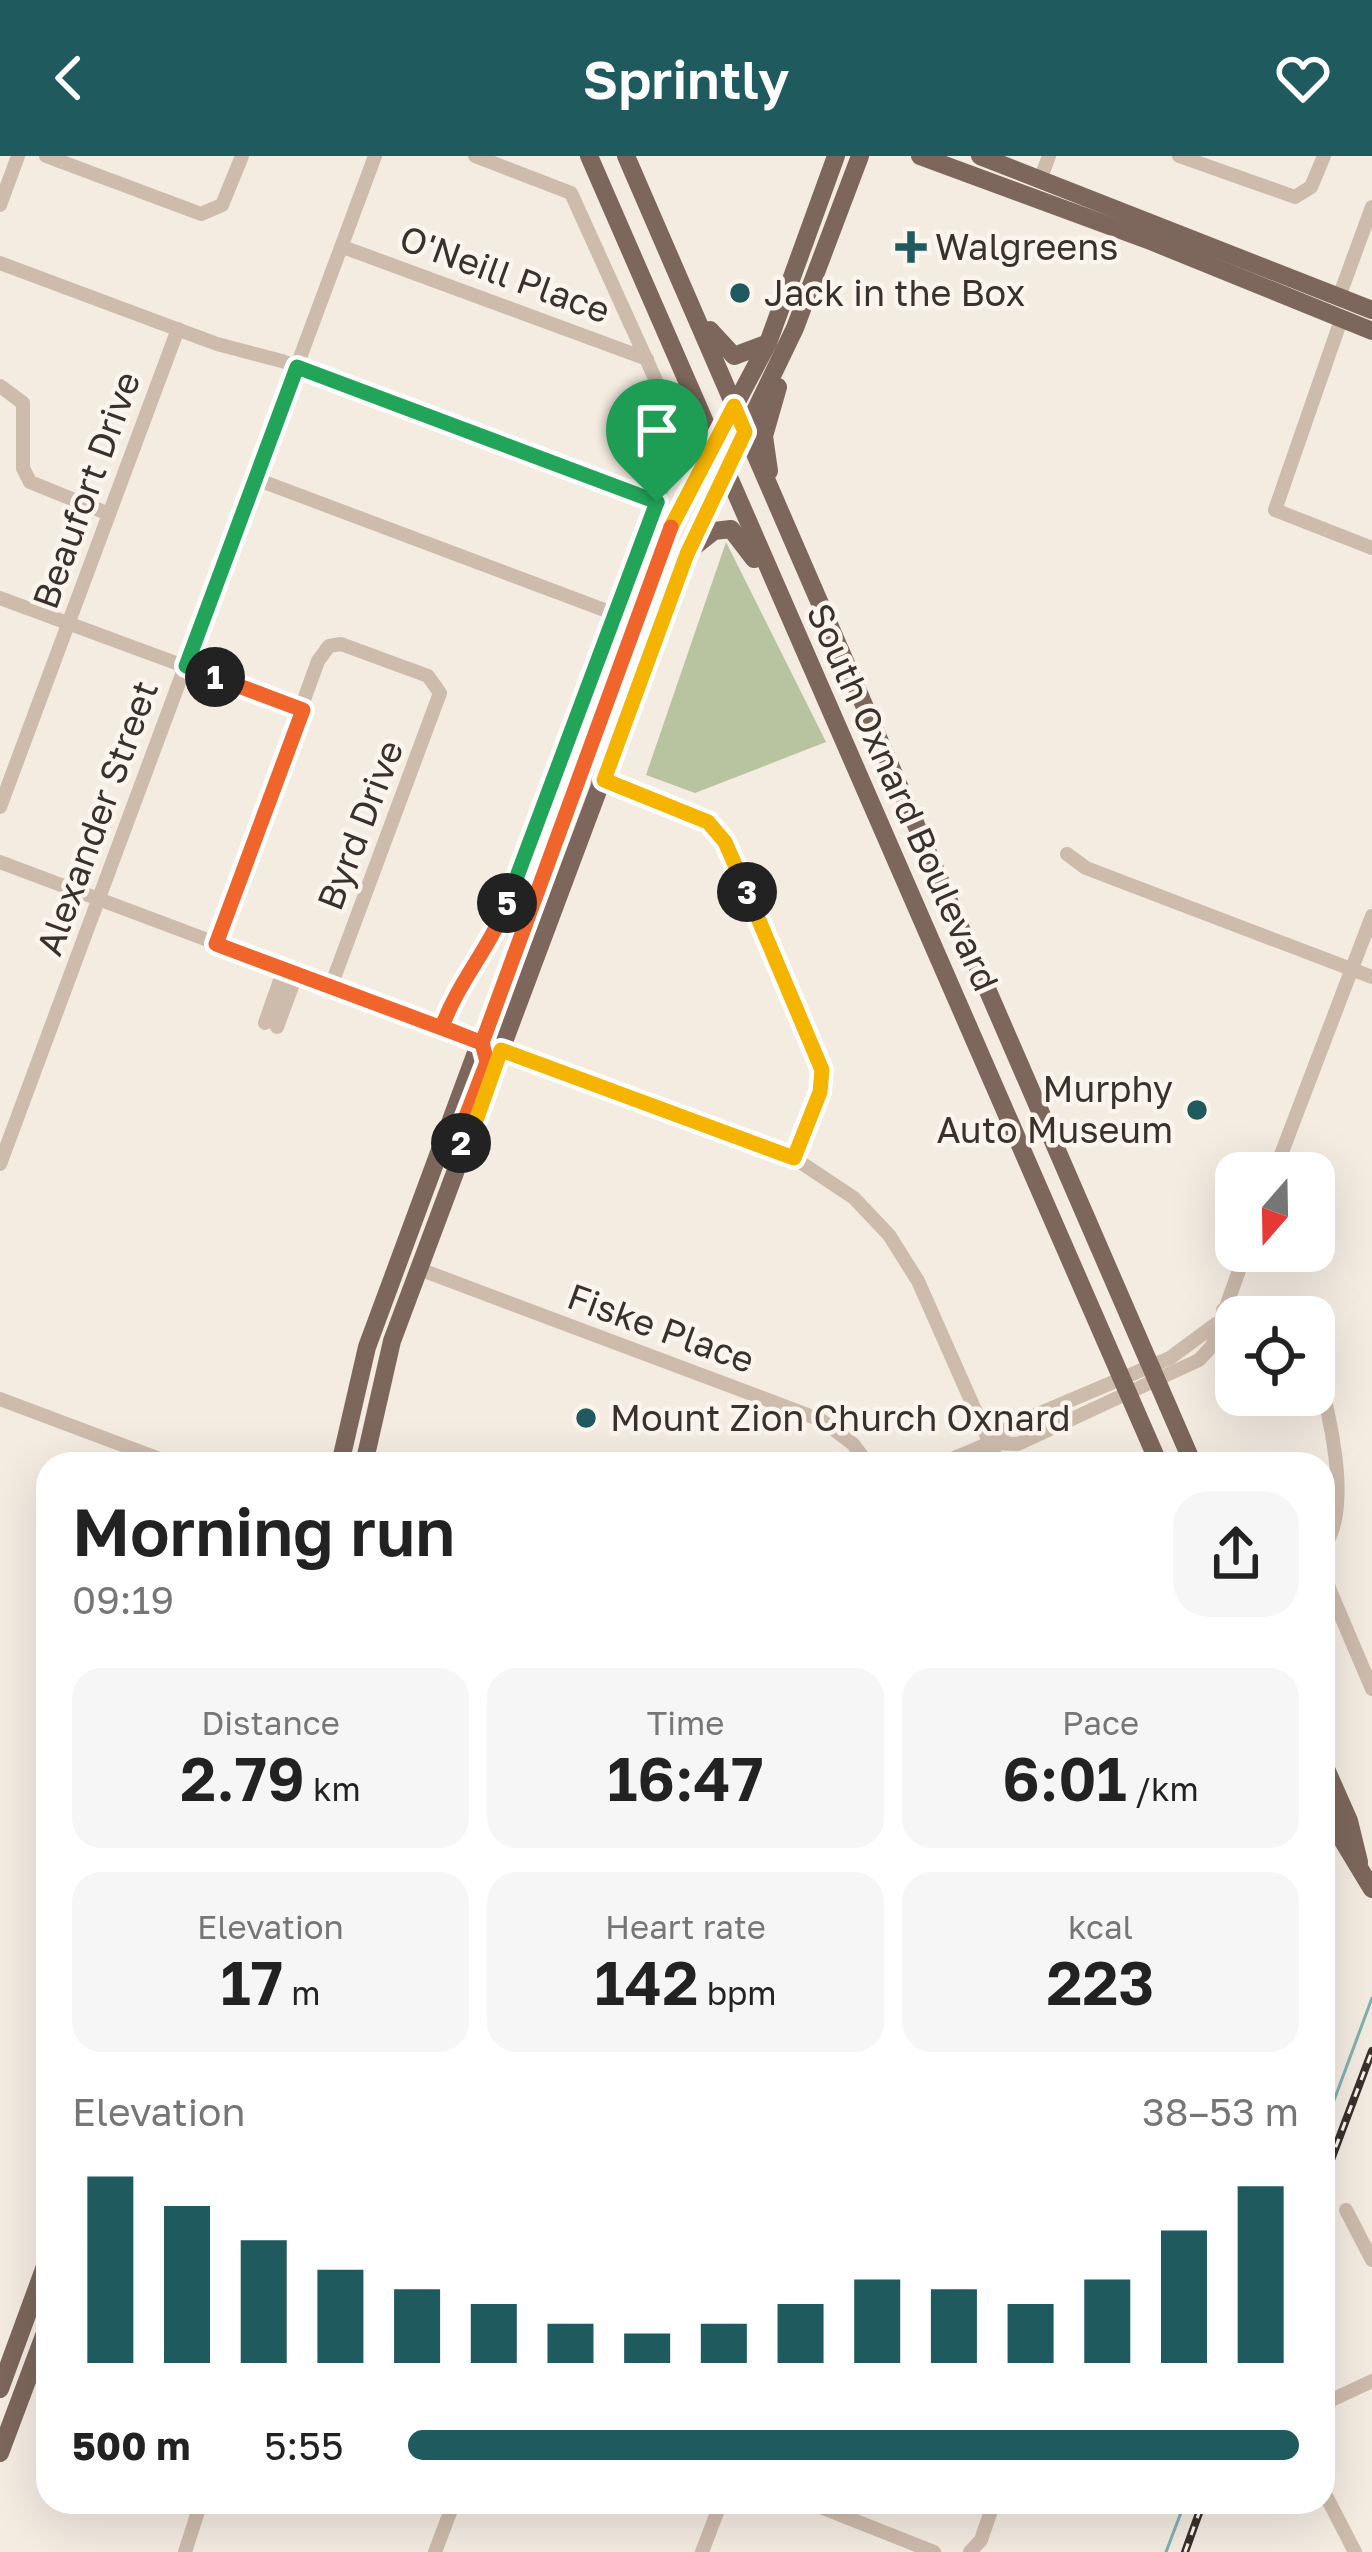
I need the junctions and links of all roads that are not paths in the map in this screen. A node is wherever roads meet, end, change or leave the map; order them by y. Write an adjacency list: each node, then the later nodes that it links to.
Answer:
1 (18, 156): 17 (street)
2 (46, 156): 3 (street)
3 (242, 156)
4 (375, 156): 20 (street, Alexander Street)
5 (475, 156): 32 (street)
6 (589, 156): 37 (main road, South Oxnard Boulevard)
7 (626, 156): 19 (main road, South Oxnard Boulevard)
8 (636, 156): 19 (main road)
9 (836, 156): 31 (main road)
10 (860, 156): 28 (main road)
11 (920, 156): 22 (main road)
12 (980, 156): 16 (main road)
13 (1048, 156): 16 (street)
14 (1179, 156): 15 (street)
15 (1324, 156)
16 (1040, 180): 24 (main road)
17 (0, 205)
18 (1372, 207): 24 (street)
19 (657, 225): 23 (main road, South Oxnard Boulevard)
20 (343, 247): 32 (street, O'Neill Place); 33 (street, Alexander Street)
21 (0, 263): 29 (street)
22 (1210, 265): 24 (main road); 26 (main road)
23 (688, 293): 31 (main road); 35 (main road, South Oxnard Boulevard)
24 (1340, 297): 25 (main road); 27 (main road)
25 (1372, 310)
26 (1341, 320): 30 (main road); 43 (street)
27 (1372, 321)
28 (795, 328): 36 (main road); 41 (main road)
29 (178, 329): 33 (street); 42 (street, Beaufort Drive)
30 (1372, 331)
31 (768, 343): 35 (main road)
32 (646, 359): 40 (street)
33 (297, 367): 39 (street, Alexander Street); 40 (street)
34 (0, 386): 42 (street)
35 (734, 406): 36 (main road, South Oxnard Boulevard); 37 (main road)
36 (745, 432): 38 (main road); 41 (main road, South Oxnard Boulevard)
37 (715, 440): 38 (main road, South Oxnard Boulevard); 51 (main road)
38 (728, 468): 44 (main road); 47 (main road, South Oxnard Boulevard)
39 (256, 479): 46 (street); 49 (street, Alexander Street)
40 (657, 502): 46 (street)
41 (776, 506): 73 (main road, South Oxnard Boulevard)
42 (109, 514): 48 (street, Beaufort Drive)
43 (1372, 548)
44 (687, 554): 47 (main road); 52 (main road)
45 (0, 598): 48 (street)
46 (615, 614): 64 (street)
47 (786, 615): 74 (main road, South Oxnard Boulevard)
48 (69, 623): 49 (street); 53 (street, Beaufort Drive)
49 (186, 666): 50 (street); 56 (street, Alexander Street)
50 (303, 710): 58 (street); 62 (street, Byrd Drive)
51 (580, 772): 52 (street); 65 (main road)
52 (604, 780): 66 (main road); 68 (street)
53 (0, 807)
54 (1067, 854): 59 (street)
55 (0, 862): 56 (street)
56 (99, 900): 58 (street); 70 (street, Alexander Street)
57 (1372, 916): 59 (street)
58 (216, 944): 60 (street)
59 (1353, 969): 61 (street); 67 (street)
60 (290, 971): 62 (street); 63 (street)
61 (1372, 977)
62 (331, 986): 64 (street)
63 (271, 1025)
64 (442, 1027): 65 (street)
65 (482, 1043): 69 (main road); 79 (main road)
66 (501, 1050): 68 (street); 69 (main road)
67 (1282, 1152)
68 (794, 1158): 77 (street)
69 (462, 1160): 71 (main road)
70 (0, 1164)
71 (419, 1269): 80 (main road); 81 (street, Fiske Place)
72 (1215, 1335): 73 (street)
73 (1155, 1373): 74 (street); 85 (main road, South Oxnard Boulevard)
74 (1124, 1387): 77 (street); 84 (main road, South Oxnard Boulevard)
75 (0, 1400): 78 (street)
76 (1324, 1416): 86 (street)
77 (990, 1444): 82 (street); 83 (street)
78 (141, 1452)
79 (343, 1452)
80 (366, 1452)
81 (859, 1452)
82 (970, 1452)
83 (994, 1452)
84 (1154, 1452)
85 (1188, 1452)
86 (1331, 1452)
87 (1335, 1474): 88 (street)
88 (1335, 1523)
89 (1335, 1602): 90 (street)
90 (1372, 1689)
91 (1335, 1789): 93 (main road)
92 (1335, 1826): 93 (main road)
93 (1359, 1862): 94 (main road)
94 (1372, 1889)
95 (1346, 2210): 96 (street)
96 (1372, 2260)
97 (36, 2291): 100 (main road)
98 (36, 2357): 102 (main road)
99 (1372, 2380): 101 (street)
100 (0, 2389)
101 (1335, 2398)
102 (0, 2453)
103 (1335, 2513): 114 (street)
104 (197, 2514): 109 (street)
105 (449, 2514): 110 (street)
106 (716, 2514): 111 (street)
107 (838, 2514): 112 (street)
108 (990, 2514): 113 (street)
109 (185, 2552)
110 (435, 2552)
111 (702, 2552)
112 (934, 2552)
113 (970, 2552)
114 (1355, 2552)

